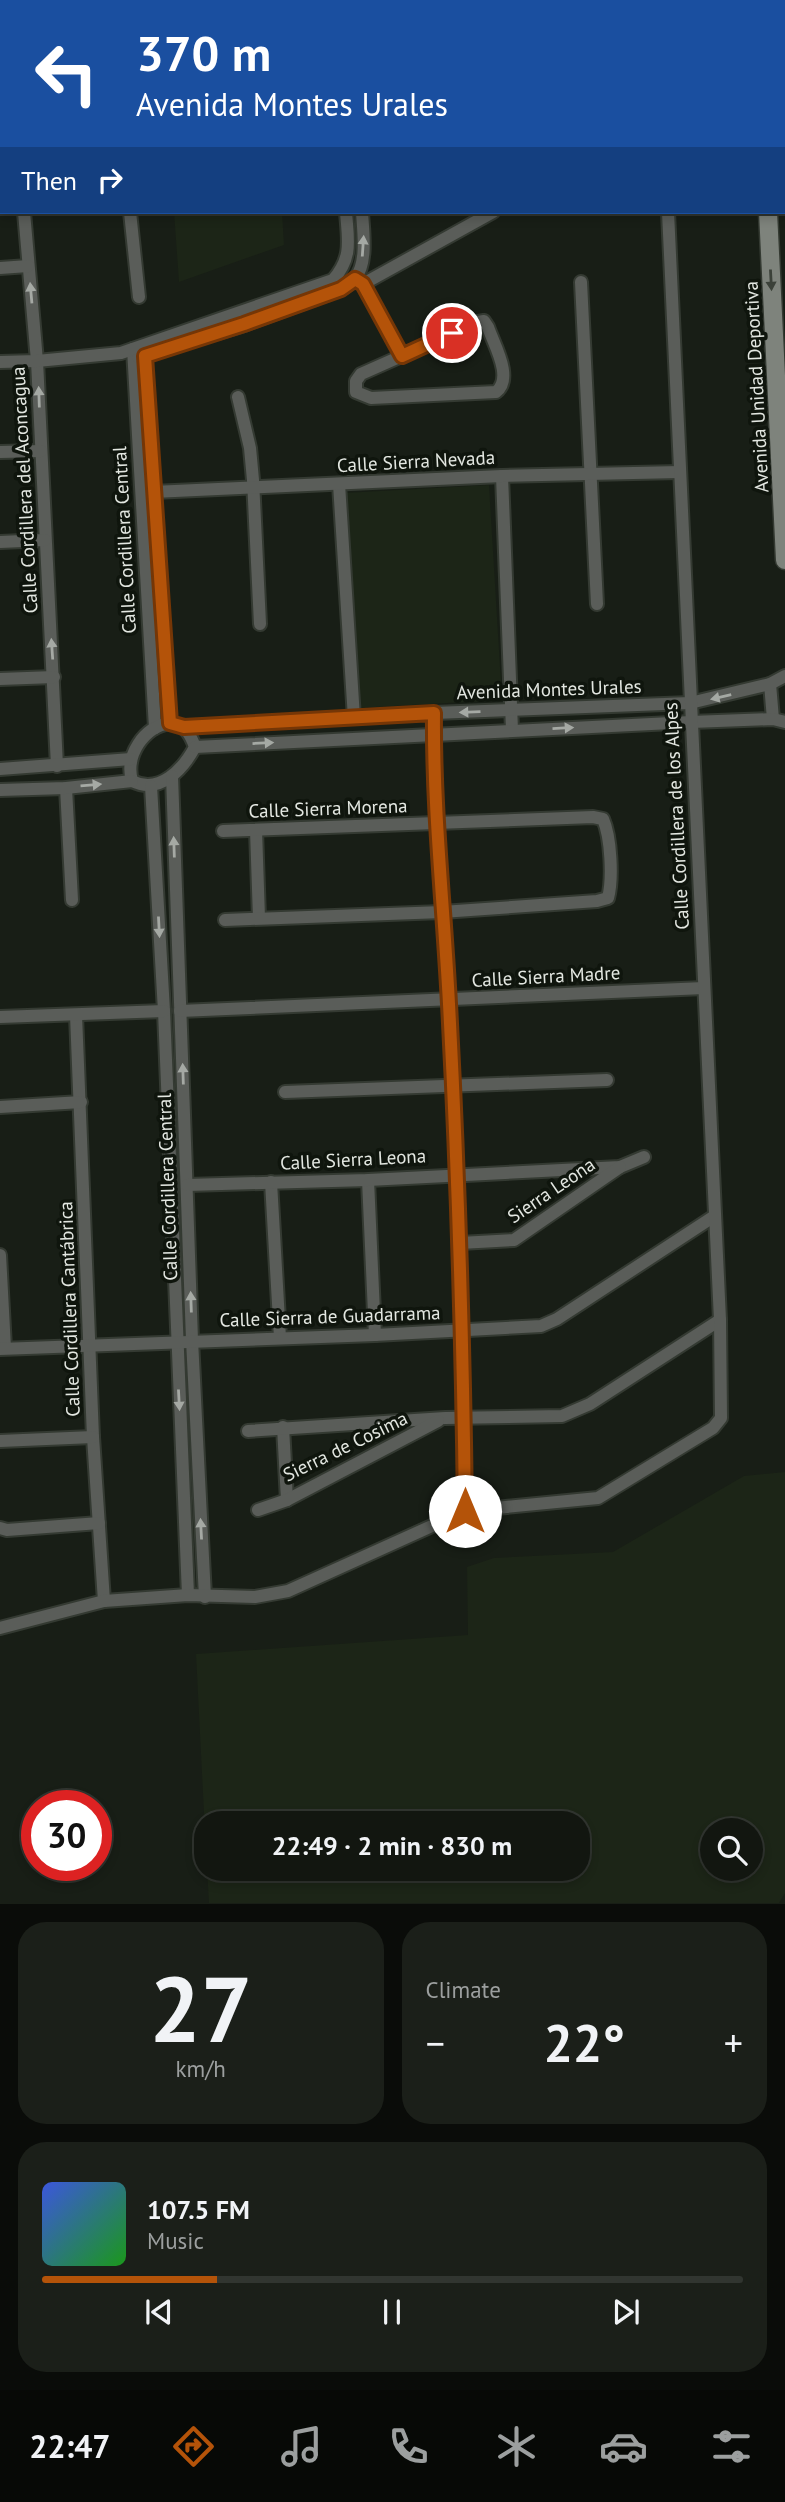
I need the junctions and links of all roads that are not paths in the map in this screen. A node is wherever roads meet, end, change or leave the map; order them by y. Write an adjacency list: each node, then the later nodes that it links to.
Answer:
1 (24, 214): 10 (street, Calle Cordillera del Aconcagua)
2 (130, 214): 15 (street)
3 (346, 214): 12 (street)
4 (362, 214): 13 (street, one-way to 4)
5 (489, 214): 13 (street)
6 (668, 214): 23 (street, Calle Cordillera de los Alpes)
7 (769, 214): 31 (street, Avenida Unidad Deportiva, one-way to 31)
8 (771, 214): 9 (street)
9 (785, 224)
10 (29, 266): 11 (street); 18 (street, Calle Cordillera del Aconcagua, one-way to 10)
11 (0, 268)
12 (344, 268): 13 (street); 16 (street)
13 (359, 282): 16 (street); 17 (street)
14 (581, 282): 24 (street)
15 (139, 297)
16 (135, 353): 18 (street); 28 (street, Calle Cordillera Central); 46 (street, Calle Cordillera Central)
17 (402, 356): 17 (street)
18 (37, 361): 19 (street); 21 (street, Calle Cordillera del Aconcagua, one-way to 18)
19 (0, 362)
20 (239, 397): 27 (street)
21 (41, 451): 22 (street); 29 (street, Calle Cordillera del Aconcagua)
22 (0, 452)
23 (680, 472): 24 (street, Calle Sierra Nevada); 38 (street, Calle Cordillera de los Alpes)
24 (590, 474): 25 (street, Calle Sierra Nevada); 32 (street)
25 (502, 476): 26 (street, Calle Sierra Nevada); 39 (street)
26 (339, 485): 27 (street, Calle Sierra Nevada); 41 (street)
27 (253, 488): 28 (street, Calle Sierra Nevada); 33 (street)
28 (153, 492): 44 (street, Calle Cordillera Central)
29 (45, 540): 30 (street); 35 (street, Calle Cordillera del Aconcagua, one-way to 29)
30 (0, 542)
31 (785, 560)
32 (597, 604)
33 (260, 624)
34 (785, 676): 37 (street, Avenida Montes Urales)
35 (54, 677): 36 (street); 51 (street, Calle Cordillera del Aconcagua)
36 (0, 679)
37 (770, 684): 38 (street, Avenida Montes Urales, one-way to 38); 42 (street)
38 (690, 704): 39 (street, Avenida Montes Urales); 43 (street, Calle Cordillera de los Alpes)
39 (511, 710): 40 (street, Avenida Montes Urales, one-way to 40); 47 (street)
40 (434, 713): 41 (street, Avenida Montes Urales); 48 (street)
41 (354, 718): 45 (street, Avenida Montes Urales)
42 (779, 720): 43 (street, Avenida Montes Urales)
43 (691, 722): 47 (street, Avenida Montes Urales, one-way to 43); 65 (street, Calle Cordillera de los Alpes)
44 (170, 723): 45 (street); 46 (street)
45 (184, 727): 49 (street)
46 (155, 728): 50 (street)
47 (512, 730): 48 (street, Avenida Montes Urales)
48 (434, 735): 49 (street, Avenida Montes Urales, one-way to 48); 58 (street)
49 (195, 747): 53 (street)
50 (131, 759): 51 (street); 54 (street)
51 (57, 766): 52 (street)
52 (0, 769)
53 (172, 776): 55 (street); 68 (street, Calle Cordillera Central, one-way to 53)
54 (132, 781): 55 (street); 56 (street, one-way to 54)
55 (151, 786): 67 (street, Calle Cordillera Central, one-way to 67)
56 (66, 788): 57 (street); 61 (street)
57 (0, 790)
58 (438, 823): 59 (street, Calle Sierra Morena); 62 (street); 62 (street, Calle Sierra Morena)
59 (256, 830): 60 (street, Calle Sierra Morena); 63 (street)
60 (223, 831)
61 (72, 900)
62 (442, 912): 63 (street); 66 (street)
63 (259, 918): 64 (street)
64 (225, 920)
65 (704, 988): 66 (street, Calle Sierra Madre); 82 (street, Calle Cordillera de los Alpes)
66 (449, 1000): 68 (street, Calle Sierra Madre); 72 (street)
67 (164, 1011): 69 (street); 90 (street, Calle Cordillera Central)
68 (180, 1011): 81 (street, Calle Cordillera Central, one-way to 68)
69 (76, 1015): 70 (street); 74 (street, Calle Cordillera Cantábrica)
70 (0, 1017)
71 (607, 1080): 72 (street)
72 (453, 1086): 73 (street); 78 (street)
73 (285, 1092)
74 (81, 1102): 75 (street); 91 (street, Calle Cordillera Cantábrica)
75 (0, 1107)
76 (644, 1157): 77 (street, Calle Sierra Leona)
77 (620, 1167): 78 (street, Calle Sierra Leona); 83 (street, Sierra Leona)
78 (458, 1174): 79 (street, Calle Sierra Leona); 83 (street)
79 (368, 1180): 80 (street, Calle Sierra Leona); 87 (street)
80 (271, 1182): 81 (street, Calle Sierra Leona); 88 (street)
81 (187, 1185): 89 (street, Calle Cordillera Central, one-way to 81)
82 (713, 1217): 85 (street, Calle Cordillera de los Alpes); 86 (street, Calle Sierra de Guadarrama)
83 (460, 1243): 86 (street)
84 (0, 1255): 92 (street)
85 (720, 1320): 94 (street, Sierra de Cosima); 101 (street, Calle Cordillera de los Alpes)
86 (463, 1331): 87 (street, Calle Sierra de Guadarrama); 94 (street)
87 (375, 1335): 88 (street, Calle Sierra de Guadarrama)
88 (280, 1338): 89 (street, Calle Sierra de Guadarrama)
89 (192, 1340): 90 (street, Calle Sierra de Guadarrama); 105 (street, Calle Cordillera Central, one-way to 89)
90 (177, 1342): 91 (street, Calle Sierra de Guadarrama); 104 (street, Calle Cordillera Central, one-way to 104)
91 (90, 1345): 92 (street, Calle Sierra de Guadarrama); 97 (street, Calle Cordillera Cantábrica)
92 (3, 1348)
93 (445, 1418): 94 (street, Sierra de Cosima); 95 (street, Sierra de Cosima); 99 (street, Sierra de Cosima)
94 (464, 1418): 101 (street)
95 (283, 1427): 96 (street, Sierra de Cosima); 99 (street, Sierra de Cosima)
96 (248, 1431)
97 (93, 1437): 98 (street); 102 (street, Calle Cordillera Cantábrica)
98 (0, 1441)
99 (287, 1500): 100 (street)
100 (258, 1510)
101 (465, 1511): 105 (street)
102 (99, 1523): 103 (street); 106 (street, Calle Cordillera Cantábrica)
103 (2, 1531)
104 (188, 1595): 105 (street); 106 (street)
105 (205, 1597)
106 (104, 1601): 107 (street)
107 (0, 1628)

